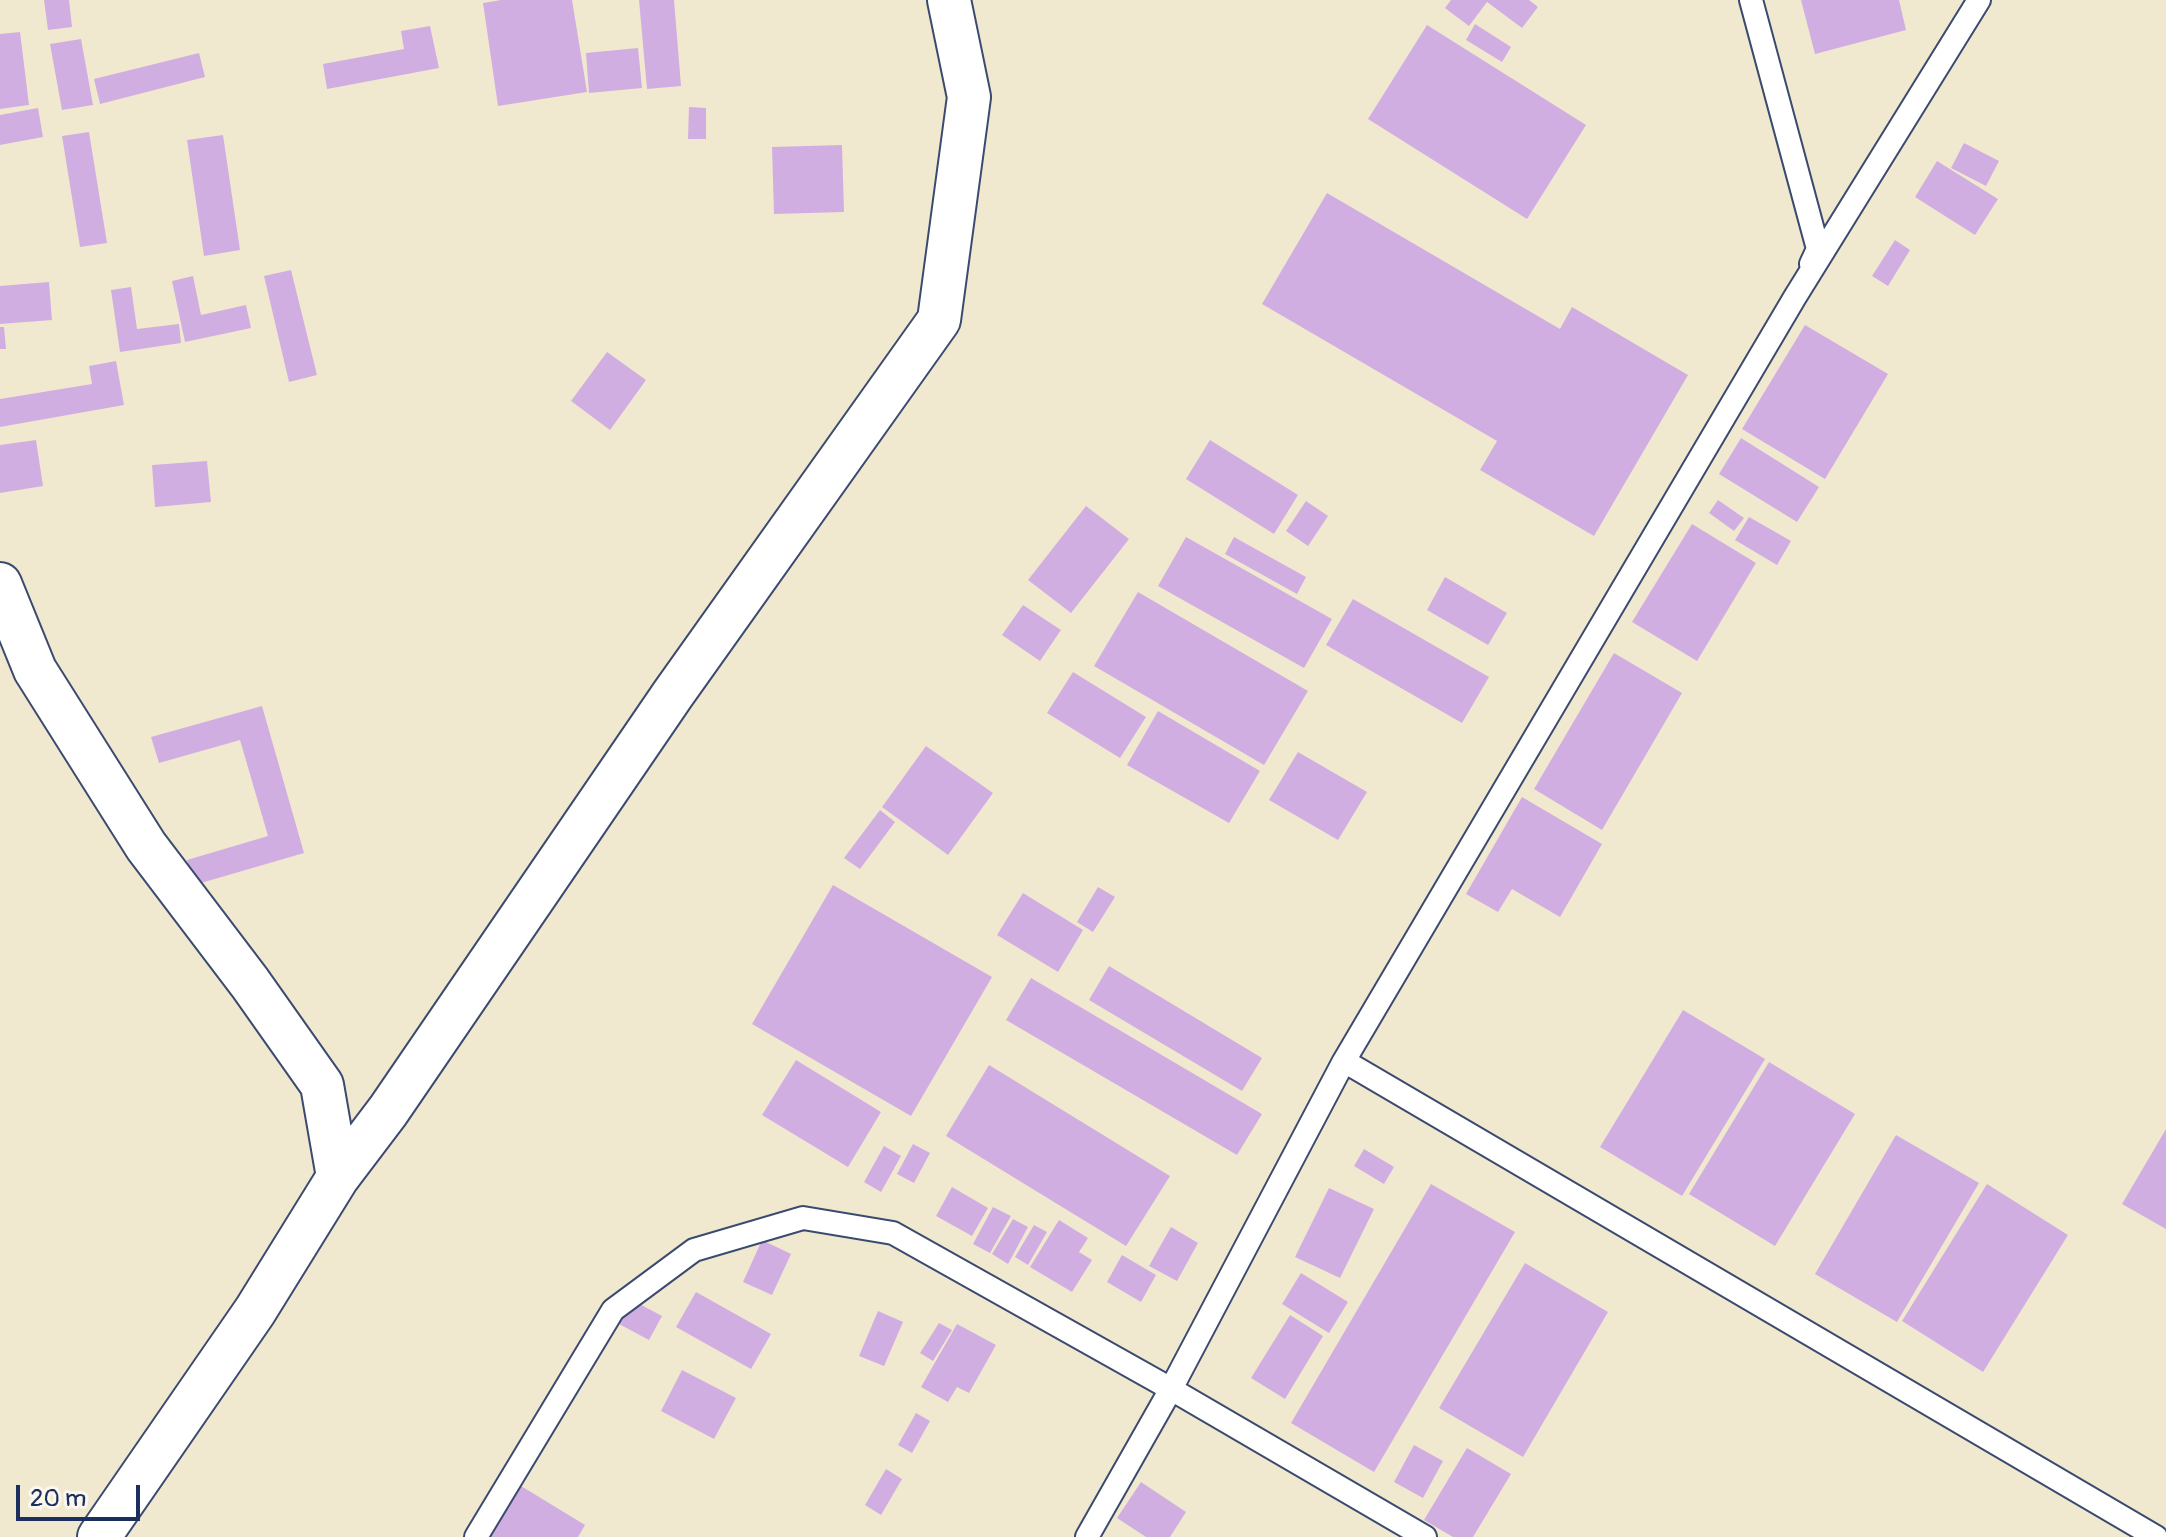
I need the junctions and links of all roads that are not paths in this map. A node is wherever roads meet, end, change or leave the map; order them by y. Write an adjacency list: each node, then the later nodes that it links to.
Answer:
1 (949, 0): 7 (street)
2 (1751, 0): 4 (lane)
3 (1979, 0): 4 (lane)
4 (1795, 297): 6 (lane)
5 (0, 584): 7 (street)
6 (1344, 1061): 8 (lane); 14 (lane)
7 (338, 1177): 10 (street)
8 (1171, 1389): 11 (lane); 12 (lane); 13 (lane)
9 (2166, 1526): 14 (lane)
10 (99, 1537)
11 (476, 1537)
12 (1087, 1537)
13 (1425, 1537)
14 (2157, 1537)

